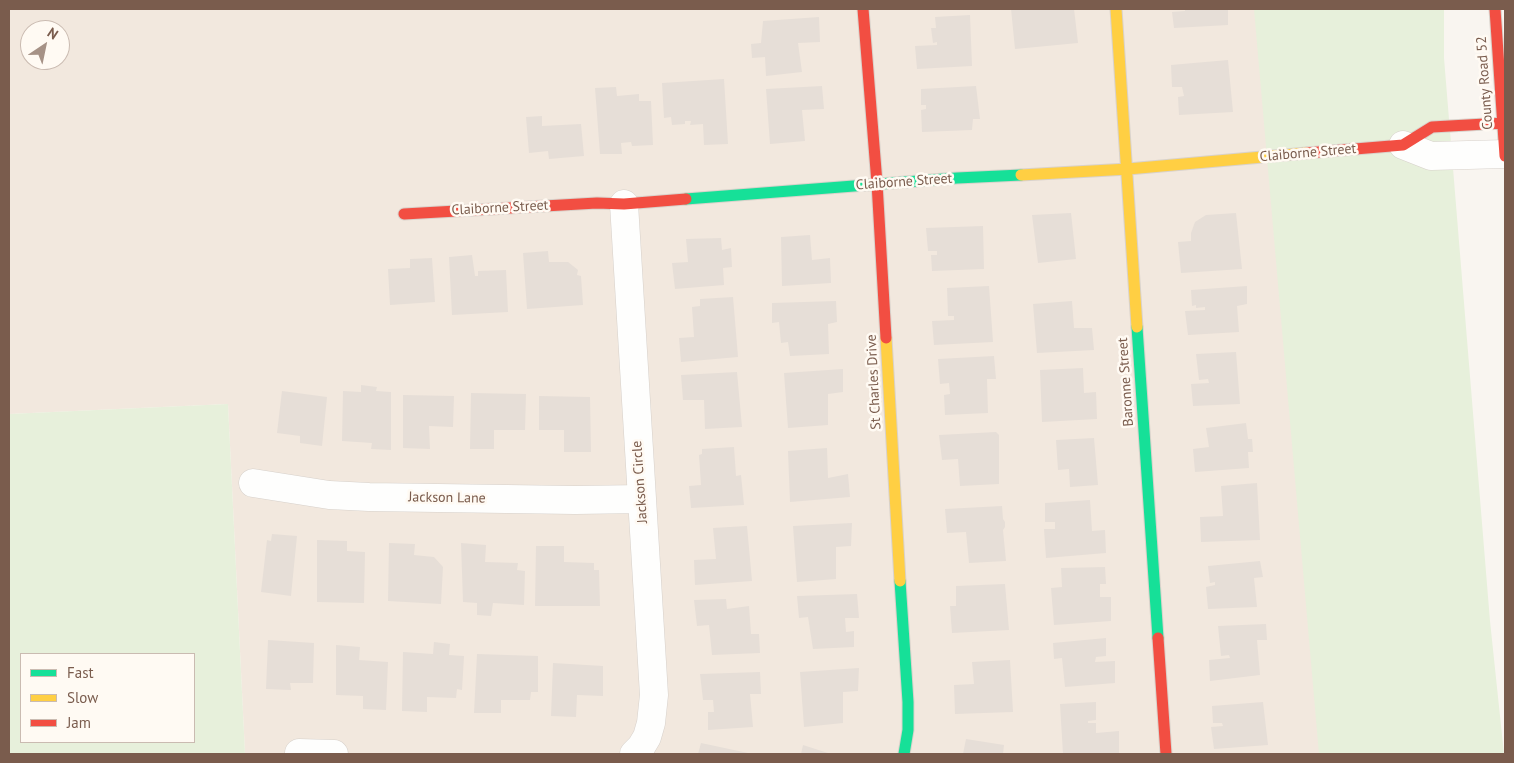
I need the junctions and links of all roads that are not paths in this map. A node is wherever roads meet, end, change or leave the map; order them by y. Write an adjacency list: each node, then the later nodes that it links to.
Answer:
1 (864, 9): 7 (street, St Charles Drive)
2 (1116, 9): 6 (street, Baronne Street)
3 (1495, 9): 4 (street, County Road 52)
4 (1505, 144): 5 (street, Claiborne Street)
5 (1403, 145): 6 (street, Claiborne Street)
6 (1128, 169): 7 (street, Claiborne Street); 16 (street, Baronne Street)
7 (877, 184): 8 (street, Claiborne Street); 15 (street, St Charles Drive)
8 (624, 204): 9 (street, Claiborne Street); 11 (street, Jackson Circle)
9 (404, 214)
10 (253, 483): 11 (street, Jackson Lane)
11 (642, 499): 14 (street, Jackson Circle)
12 (299, 752): 13 (street)
13 (334, 754)
14 (634, 754)
15 (904, 754)
16 (1166, 754)

